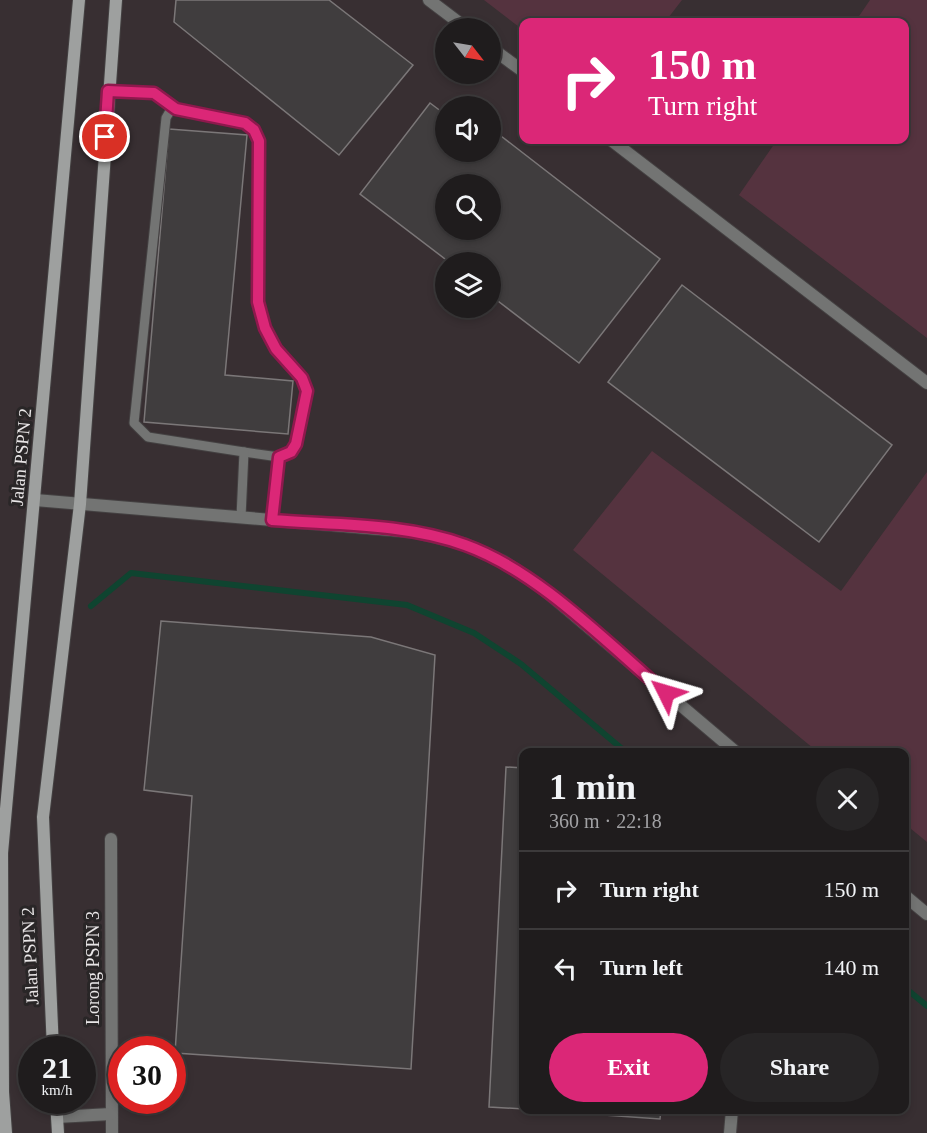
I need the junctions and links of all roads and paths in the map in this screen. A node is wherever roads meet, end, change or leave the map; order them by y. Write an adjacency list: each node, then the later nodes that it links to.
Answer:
1 (79, 0): 13 (street, Jalan PSPN 2)
2 (116, 0): 7 (street, Jalan PSPN 2)
3 (429, 0): 4 (street)
4 (453, 18)
5 (501, 55): 6 (street)
6 (519, 68)
7 (108, 91): 8 (lane); 14 (street, Jalan PSPN 2)
8 (176, 109): 11 (lane); 12 (lane)
9 (616, 144): 10 (street)
10 (927, 382)
11 (244, 452): 12 (lane); 15 (lane)
12 (279, 457): 16 (lane)
13 (35, 500): 14 (street); 27 (street, Jalan PSPN 2)
14 (80, 504): 15 (street); 21 (street, Jalan PSPN 2)
15 (241, 517): 16 (street)
16 (272, 520): 17 (street)
17 (731, 748)
18 (111, 839): 22 (street, Lorong PSPN 3)
19 (909, 899): 20 (street)
20 (927, 914)
21 (52, 1036)
22 (111, 1036)
23 (57, 1114): 26 (street)
24 (111, 1114): 26 (street); 29 (street, Lorong PSPN 3)
25 (732, 1114): 30 (street)
26 (57, 1117): 28 (street)
27 (6, 1133)
28 (58, 1133)
29 (112, 1133)
30 (730, 1133)

